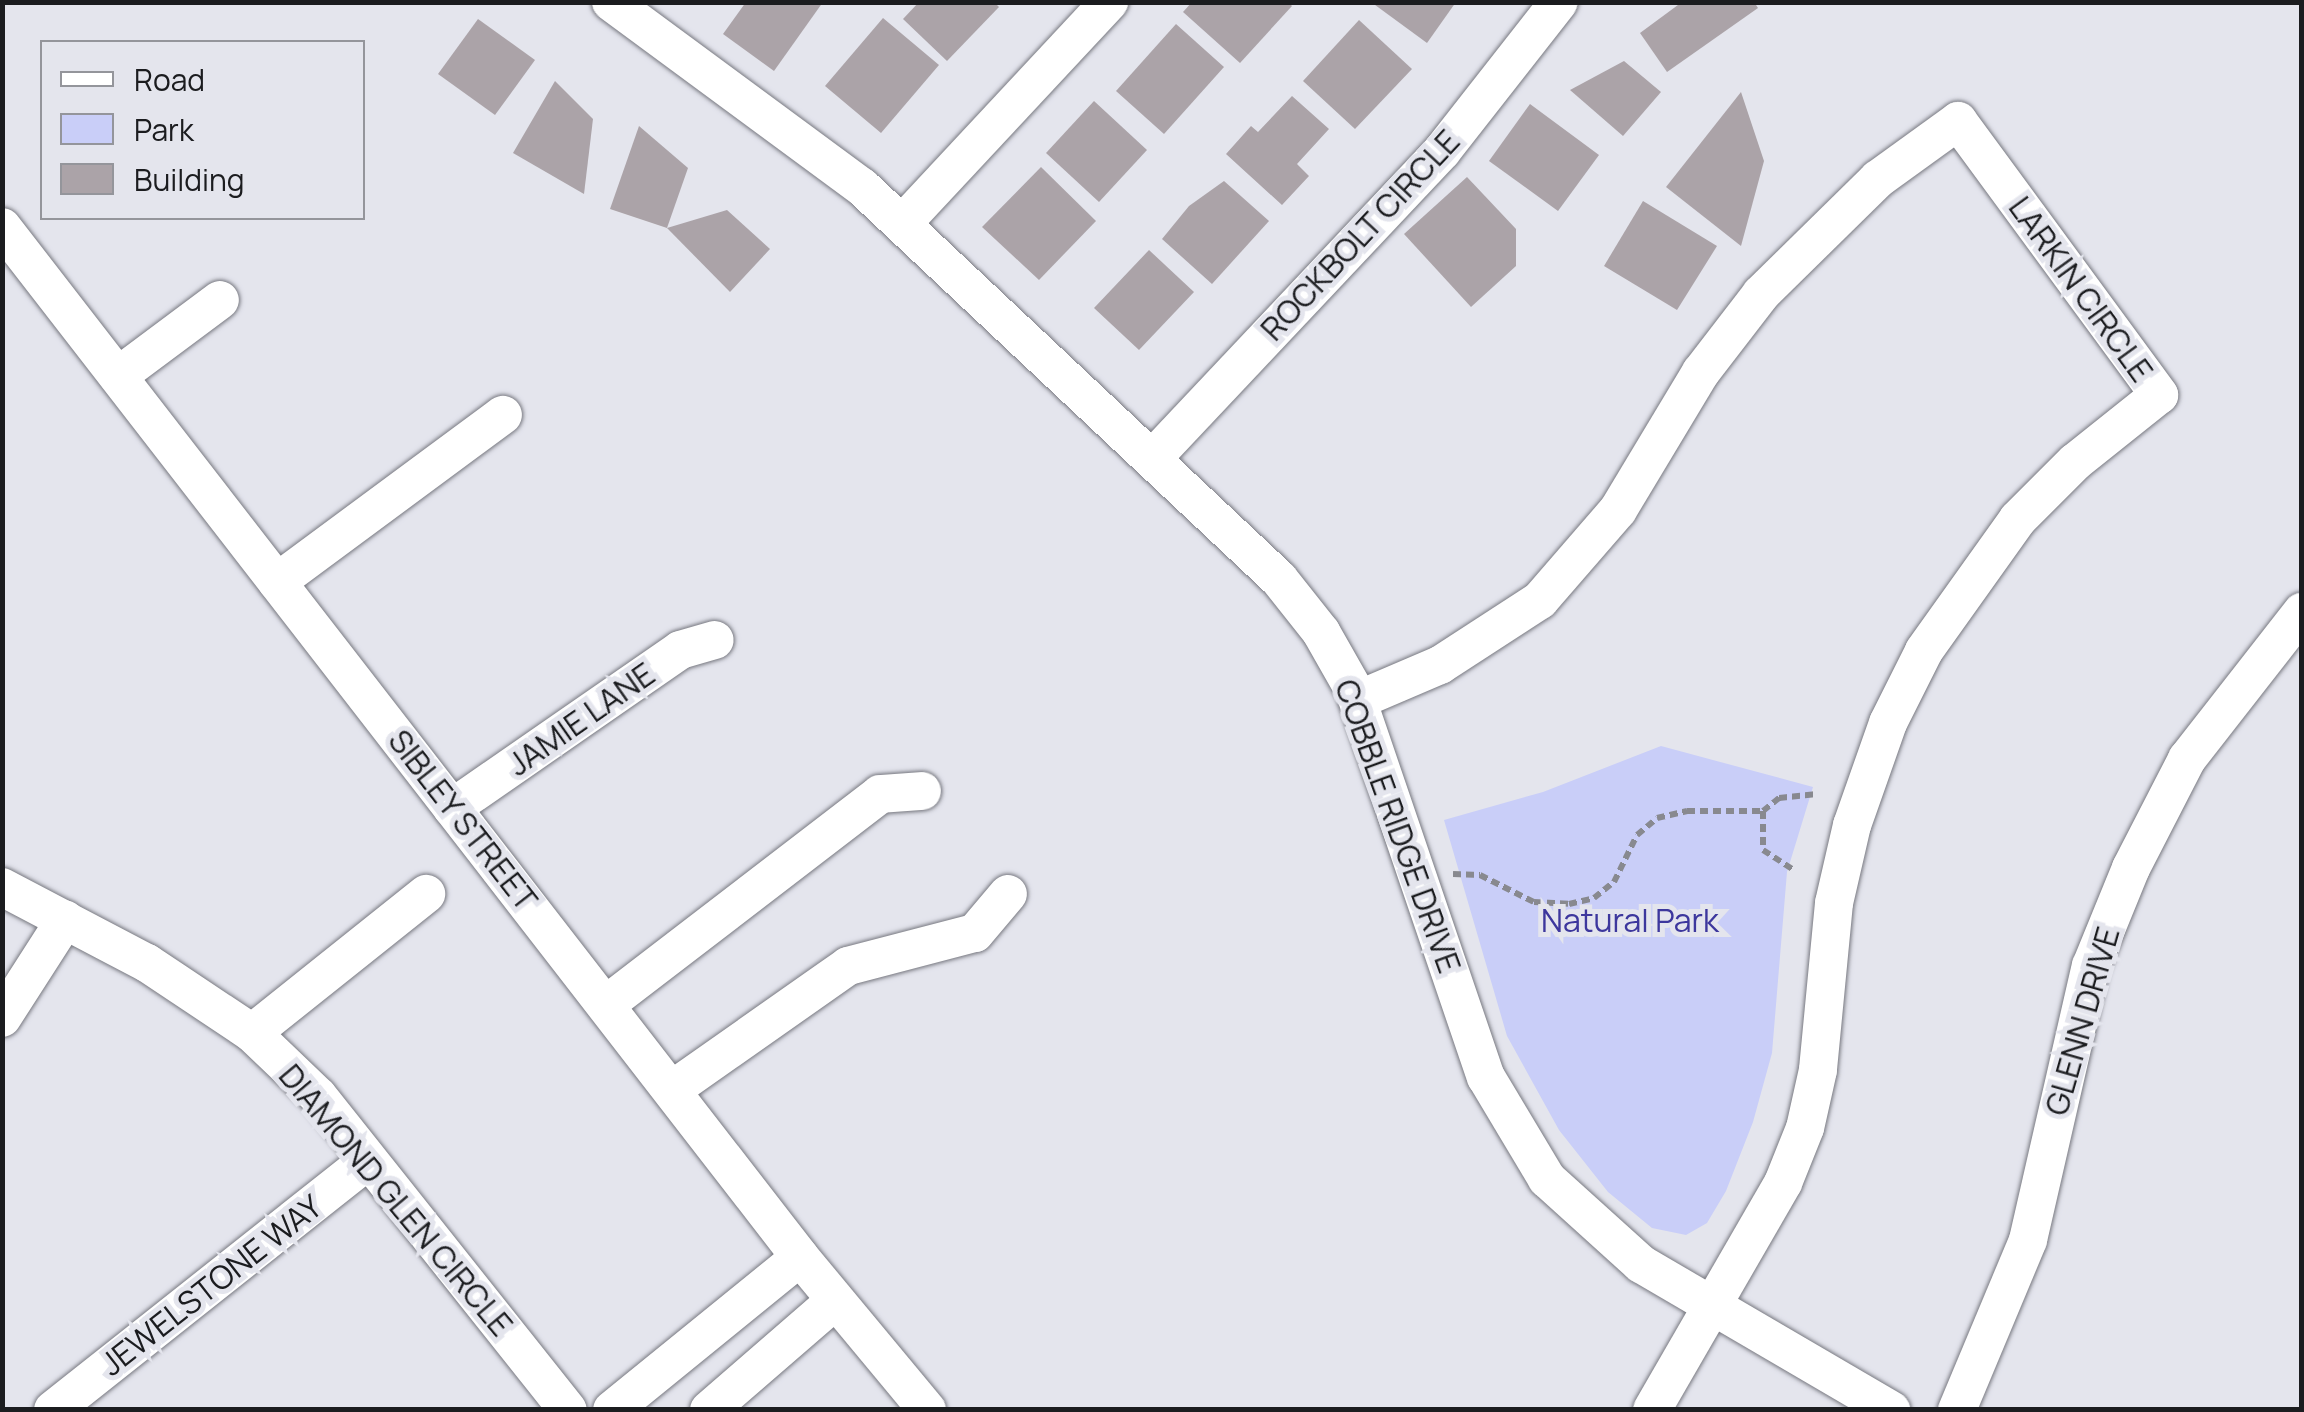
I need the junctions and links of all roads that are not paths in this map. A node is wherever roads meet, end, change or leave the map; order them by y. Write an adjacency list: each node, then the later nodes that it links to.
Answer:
1 (611, 2): 4 (street, COBBLE RIDGE DRIVE)
2 (1109, 2): 4 (street)
3 (1559, 2): 9 (street, ROCKBOLT CIRCLE)
4 (902, 224): 9 (street, COBBLE RIDGE DRIVE)
5 (2, 227): 7 (street, SIBLEY STREET)
6 (220, 300): 7 (street)
7 (118, 376): 10 (street, SIBLEY STREET)
8 (503, 416): 10 (street)
9 (1152, 459): 13 (street, COBBLE RIDGE DRIVE)
10 (277, 582): 15 (street, SIBLEY STREET)
11 (2302, 612): 35 (street, GLENN DRIVE)
12 (715, 640): 15 (street, JAMIE LANE)
13 (1358, 700): 27 (street, COBBLE RIDGE DRIVE); 27 (street, LARKIN CIRCLE)
14 (922, 791): 20 (street)
15 (452, 808): 20 (street, SIBLEY STREET)
16 (2, 886): 19 (street, DIAMOND GLEN CIRCLE)
17 (426, 894): 22 (street)
18 (1008, 894): 23 (street)
19 (65, 920): 21 (street); 22 (street, DIAMOND GLEN CIRCLE)
20 (608, 1003): 23 (street, SIBLEY STREET)
21 (2, 1018)
22 (252, 1033): 24 (street, DIAMOND GLEN CIRCLE)
23 (673, 1089): 25 (street, SIBLEY STREET)
24 (368, 1160): 28 (street, JEWELSTONE WAY); 29 (street, DIAMOND GLEN CIRCLE)
25 (800, 1257): 26 (street, SIBLEY STREET); 30 (street)
26 (835, 1301): 31 (street); 32 (street, SIBLEY STREET)
27 (1714, 1307): 33 (street); 34 (street, COBBLE RIDGE DRIVE)
28 (53, 1410)
29 (568, 1410)
30 (612, 1410)
31 (709, 1410)
32 (927, 1410)
33 (1652, 1410)
34 (1891, 1410)
35 (1957, 1410)

